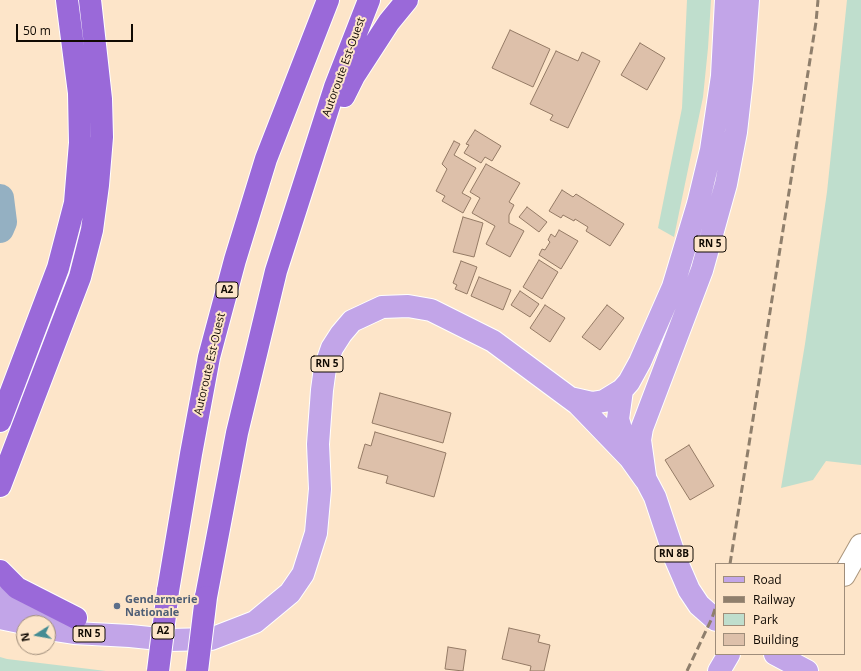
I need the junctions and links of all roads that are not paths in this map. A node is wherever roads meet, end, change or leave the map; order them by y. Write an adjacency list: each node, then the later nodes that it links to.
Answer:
1 (67, 0): 16 (highway)
2 (90, 0): 18 (highway)
3 (312, 0): 9 (highway)
4 (328, 0): 9 (highway, Autoroute Est-Ouest / A2)
5 (369, 0): 10 (highway, Autoroute Est-Ouest)
6 (407, 0): 10 (highway)
7 (726, 0): 12 (main road, RN 5)
8 (748, 0): 11 (main road, RN 5)
9 (266, 159): 32 (highway, Autoroute Est-Ouest / A2, bridge)
10 (306, 174): 33 (highway, Autoroute Est-Ouest, bridge)
11 (664, 369): 15 (main road, RN 5); 17 (main road, RN 5)
12 (622, 390): 13 (main road, RN 5); 15 (main road)
13 (570, 398): 14 (main road, RN 5); 28 (main road, RN 5)
14 (588, 414): 15 (main road); 17 (main road, RN 5)
15 (618, 419): 17 (main road)
16 (0, 421)
17 (645, 479): 25 (main road, RN 8B)
18 (0, 486)
19 (861, 545): 21 (street)
20 (0, 571): 24 (highway)
21 (845, 573)
22 (0, 598): 24 (main road, RN 5)
23 (0, 618): 26 (main road)
24 (76, 618): 28 (main road, RN 5)
25 (715, 619)
26 (16, 621)
27 (56, 630): 28 (main road, RN 5)
28 (130, 636)
29 (728, 655): 34 (main road)
30 (778, 655): 31 (main road)
31 (803, 664)
32 (158, 671)
33 (197, 671)
34 (719, 671)

